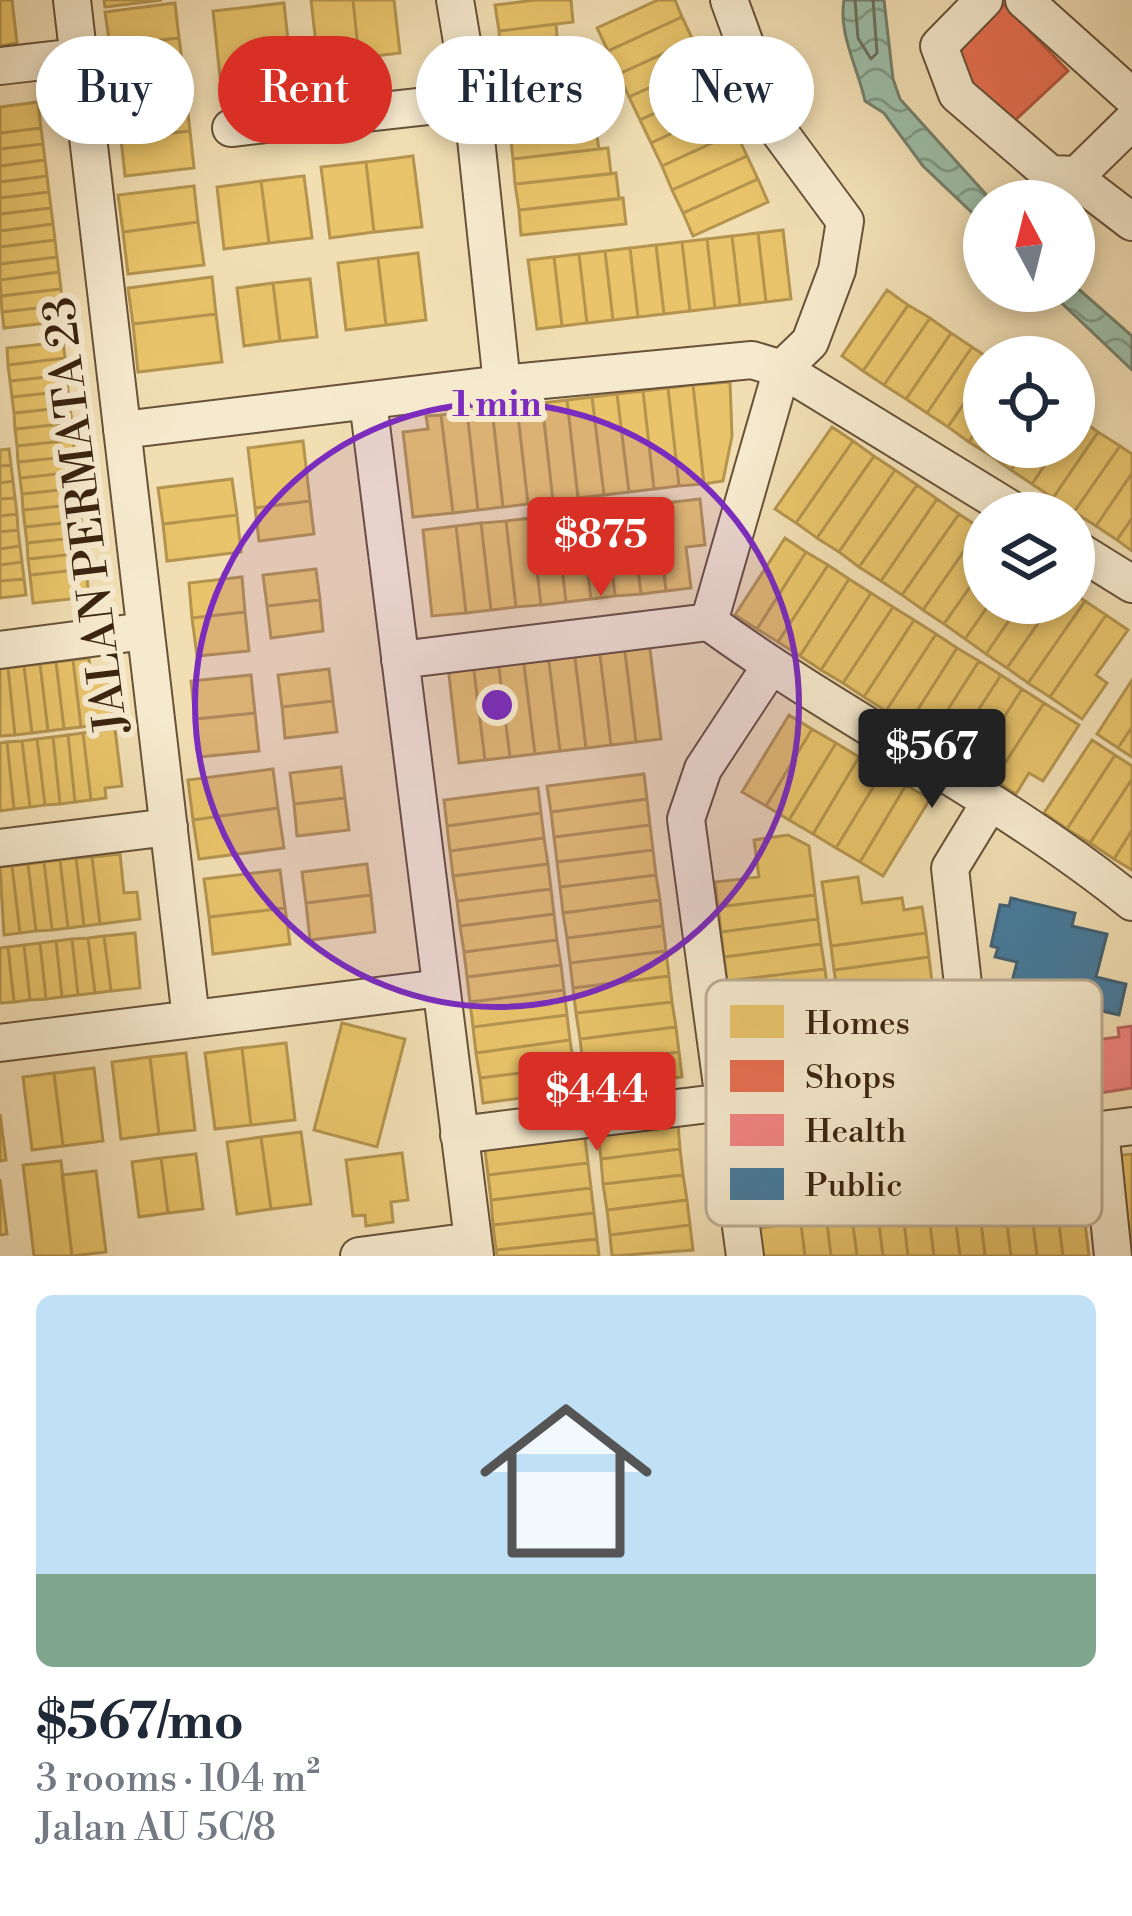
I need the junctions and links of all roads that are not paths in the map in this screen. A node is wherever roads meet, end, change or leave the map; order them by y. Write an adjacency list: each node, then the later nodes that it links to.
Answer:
1 (71, 0): 6 (street, JALAN PERMATA 23)
2 (455, 0): 7 (street)
3 (728, 0): 16 (street)
4 (984, 0): 14 (street)
5 (1024, 0): 10 (street)
6 (75, 36)
7 (461, 36)
8 (36, 62): 9 (street)
9 (0, 66)
10 (1132, 97)
11 (1132, 121): 14 (street)
12 (88, 144): 19 (street, JALAN PERMATA 23)
13 (477, 144): 17 (street)
14 (1077, 175): 15 (street)
15 (1132, 221)
16 (782, 369): 17 (street); 20 (street); 23 (street)
17 (502, 384): 18 (street)
18 (368, 401): 19 (street); 26 (street)
19 (122, 430): 24 (street, JALAN PERMATA 23)
20 (983, 492)
21 (1095, 561): 22 (street)
22 (1132, 584)
23 (709, 622): 26 (street); 27 (street)
24 (145, 631): 25 (street); 29 (street, JALAN PERMATA 23)
25 (0, 650)
26 (400, 660): 34 (street)
27 (770, 667): 28 (street); 32 (street)
28 (989, 804): 31 (street); 33 (street)
29 (169, 827): 30 (street); 35 (street, JALAN PERMATA 23)
30 (0, 848)
31 (1132, 902)
32 (708, 980)
33 (963, 980)
34 (441, 988): 35 (street); 39 (street)
35 (191, 1019): 36 (street)
36 (0, 1043)
37 (706, 1104): 39 (street)
38 (1116, 1128): 44 (street)
39 (459, 1135): 41 (street)
40 (741, 1226): 43 (street)
41 (474, 1249): 42 (street)
42 (359, 1256)
43 (745, 1256)
44 (1113, 1256)

